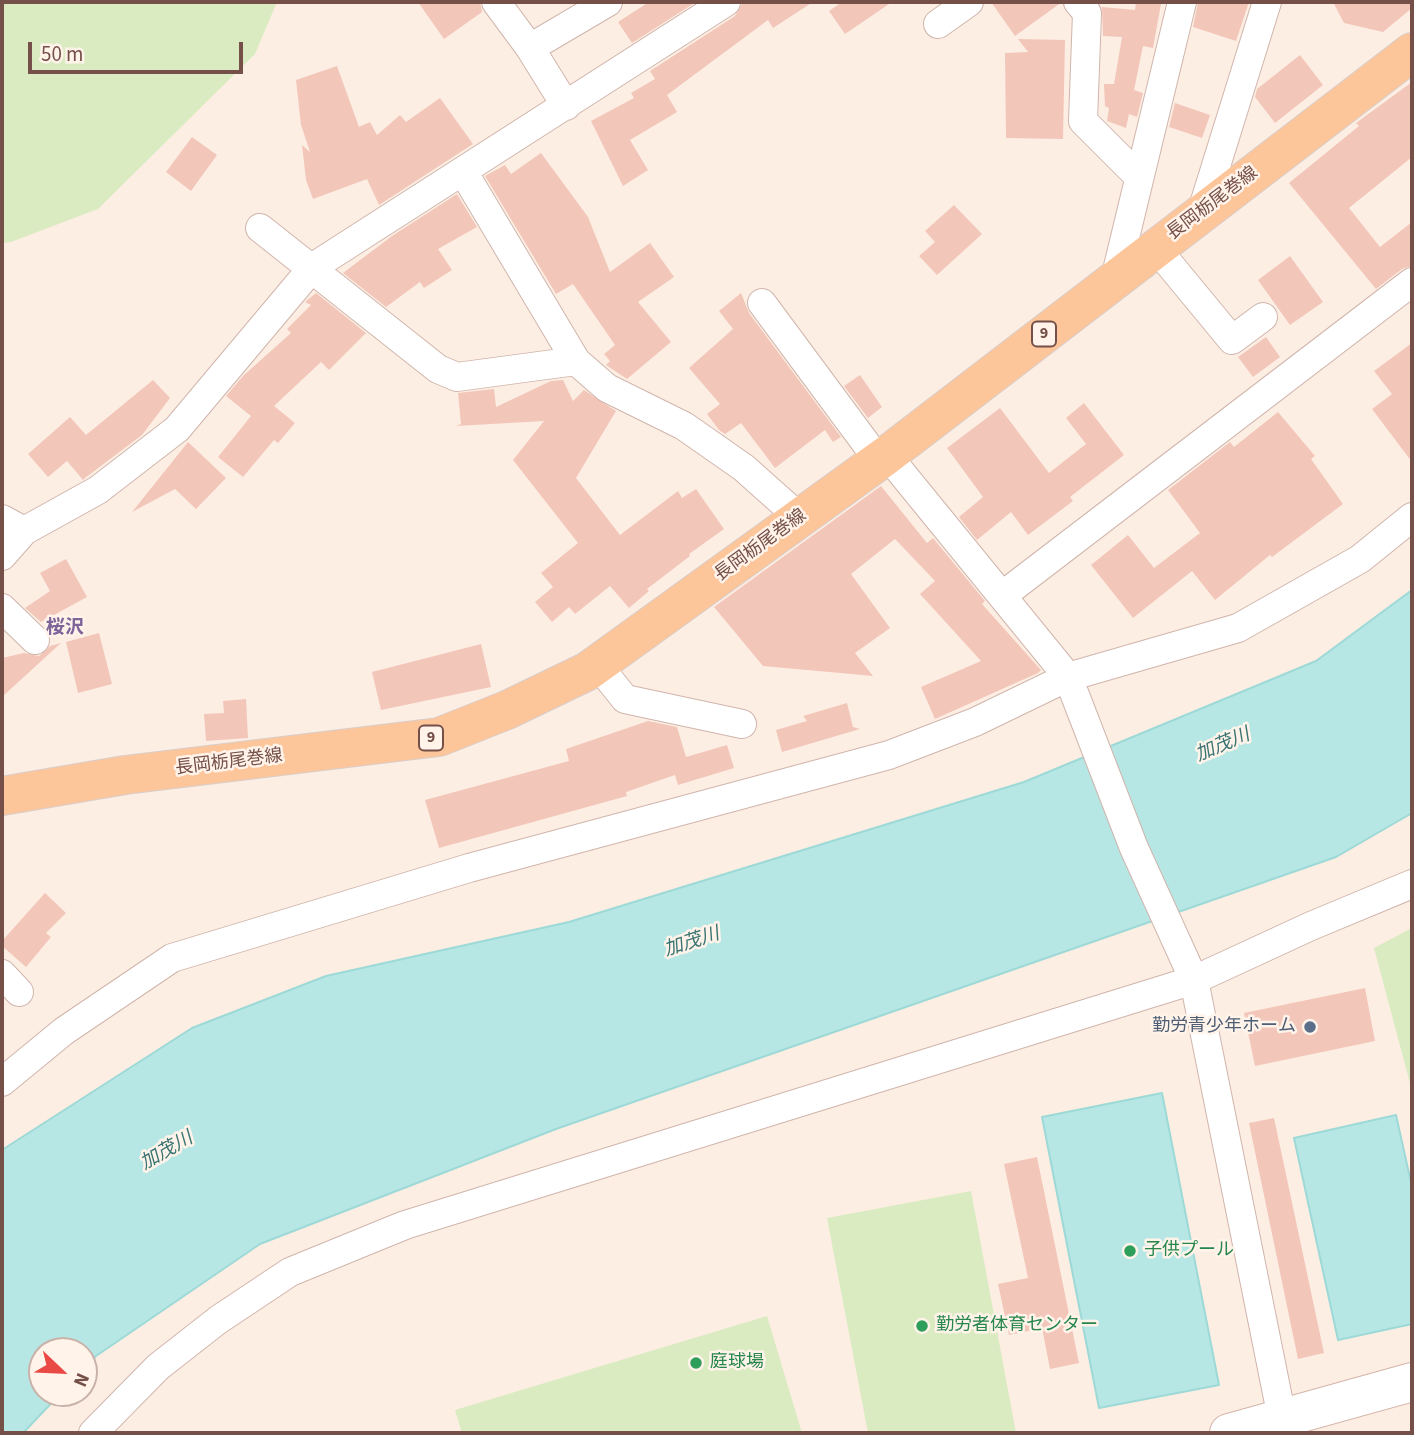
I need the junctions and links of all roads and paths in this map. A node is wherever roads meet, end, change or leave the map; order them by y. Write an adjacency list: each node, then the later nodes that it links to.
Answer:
1 (496, 2): 9 (street)
2 (608, 2): 9 (street)
3 (726, 2): 11 (street)
4 (969, 2): 8 (street)
5 (1078, 2): 13 (street)
6 (1182, 2): 13 (street)
7 (1267, 2): 14 (street)
8 (938, 24)
9 (530, 48): 11 (street)
10 (1412, 52): 14 (main road, 長岡栃尾巻線 / 9)
11 (566, 106): 12 (street)
12 (464, 173): 17 (street); 22 (street)
13 (1139, 177): 18 (street)
14 (1201, 214): 16 (main road, 長岡栃尾巻線 / 9)
15 (260, 228): 17 (street)
16 (1156, 248): 18 (main road, 長岡栃尾巻線 / 9); 21 (street)
17 (313, 267): 22 (street); 26 (street)
18 (1115, 279): 23 (main road, 長岡栃尾巻線 / 9)
19 (1412, 282): 28 (street)
20 (762, 303): 23 (street)
21 (1263, 317)
22 (576, 360): 25 (street)
23 (883, 458): 25 (main road, 長岡栃尾巻線 / 9); 28 (street)
24 (1412, 517): 32 (street)
25 (800, 518): 31 (main road, 長岡栃尾巻線 / 9)
26 (13, 525): 27 (street)
27 (2, 556)
28 (1003, 595): 32 (street)
29 (2, 608): 30 (street)
30 (35, 640)
31 (597, 664): 33 (street); 34 (main road, 長岡栃尾巻線 / 9)
32 (1068, 677): 36 (street); 37 (street)
33 (741, 724)
34 (2, 796)
35 (1412, 884): 36 (street)
36 (1194, 980): 39 (street); 40 (street)
37 (2, 1082)
38 (1412, 1382): 39 (street)
39 (1283, 1426): 41 (street)
40 (93, 1433)
41 (1229, 1433)

